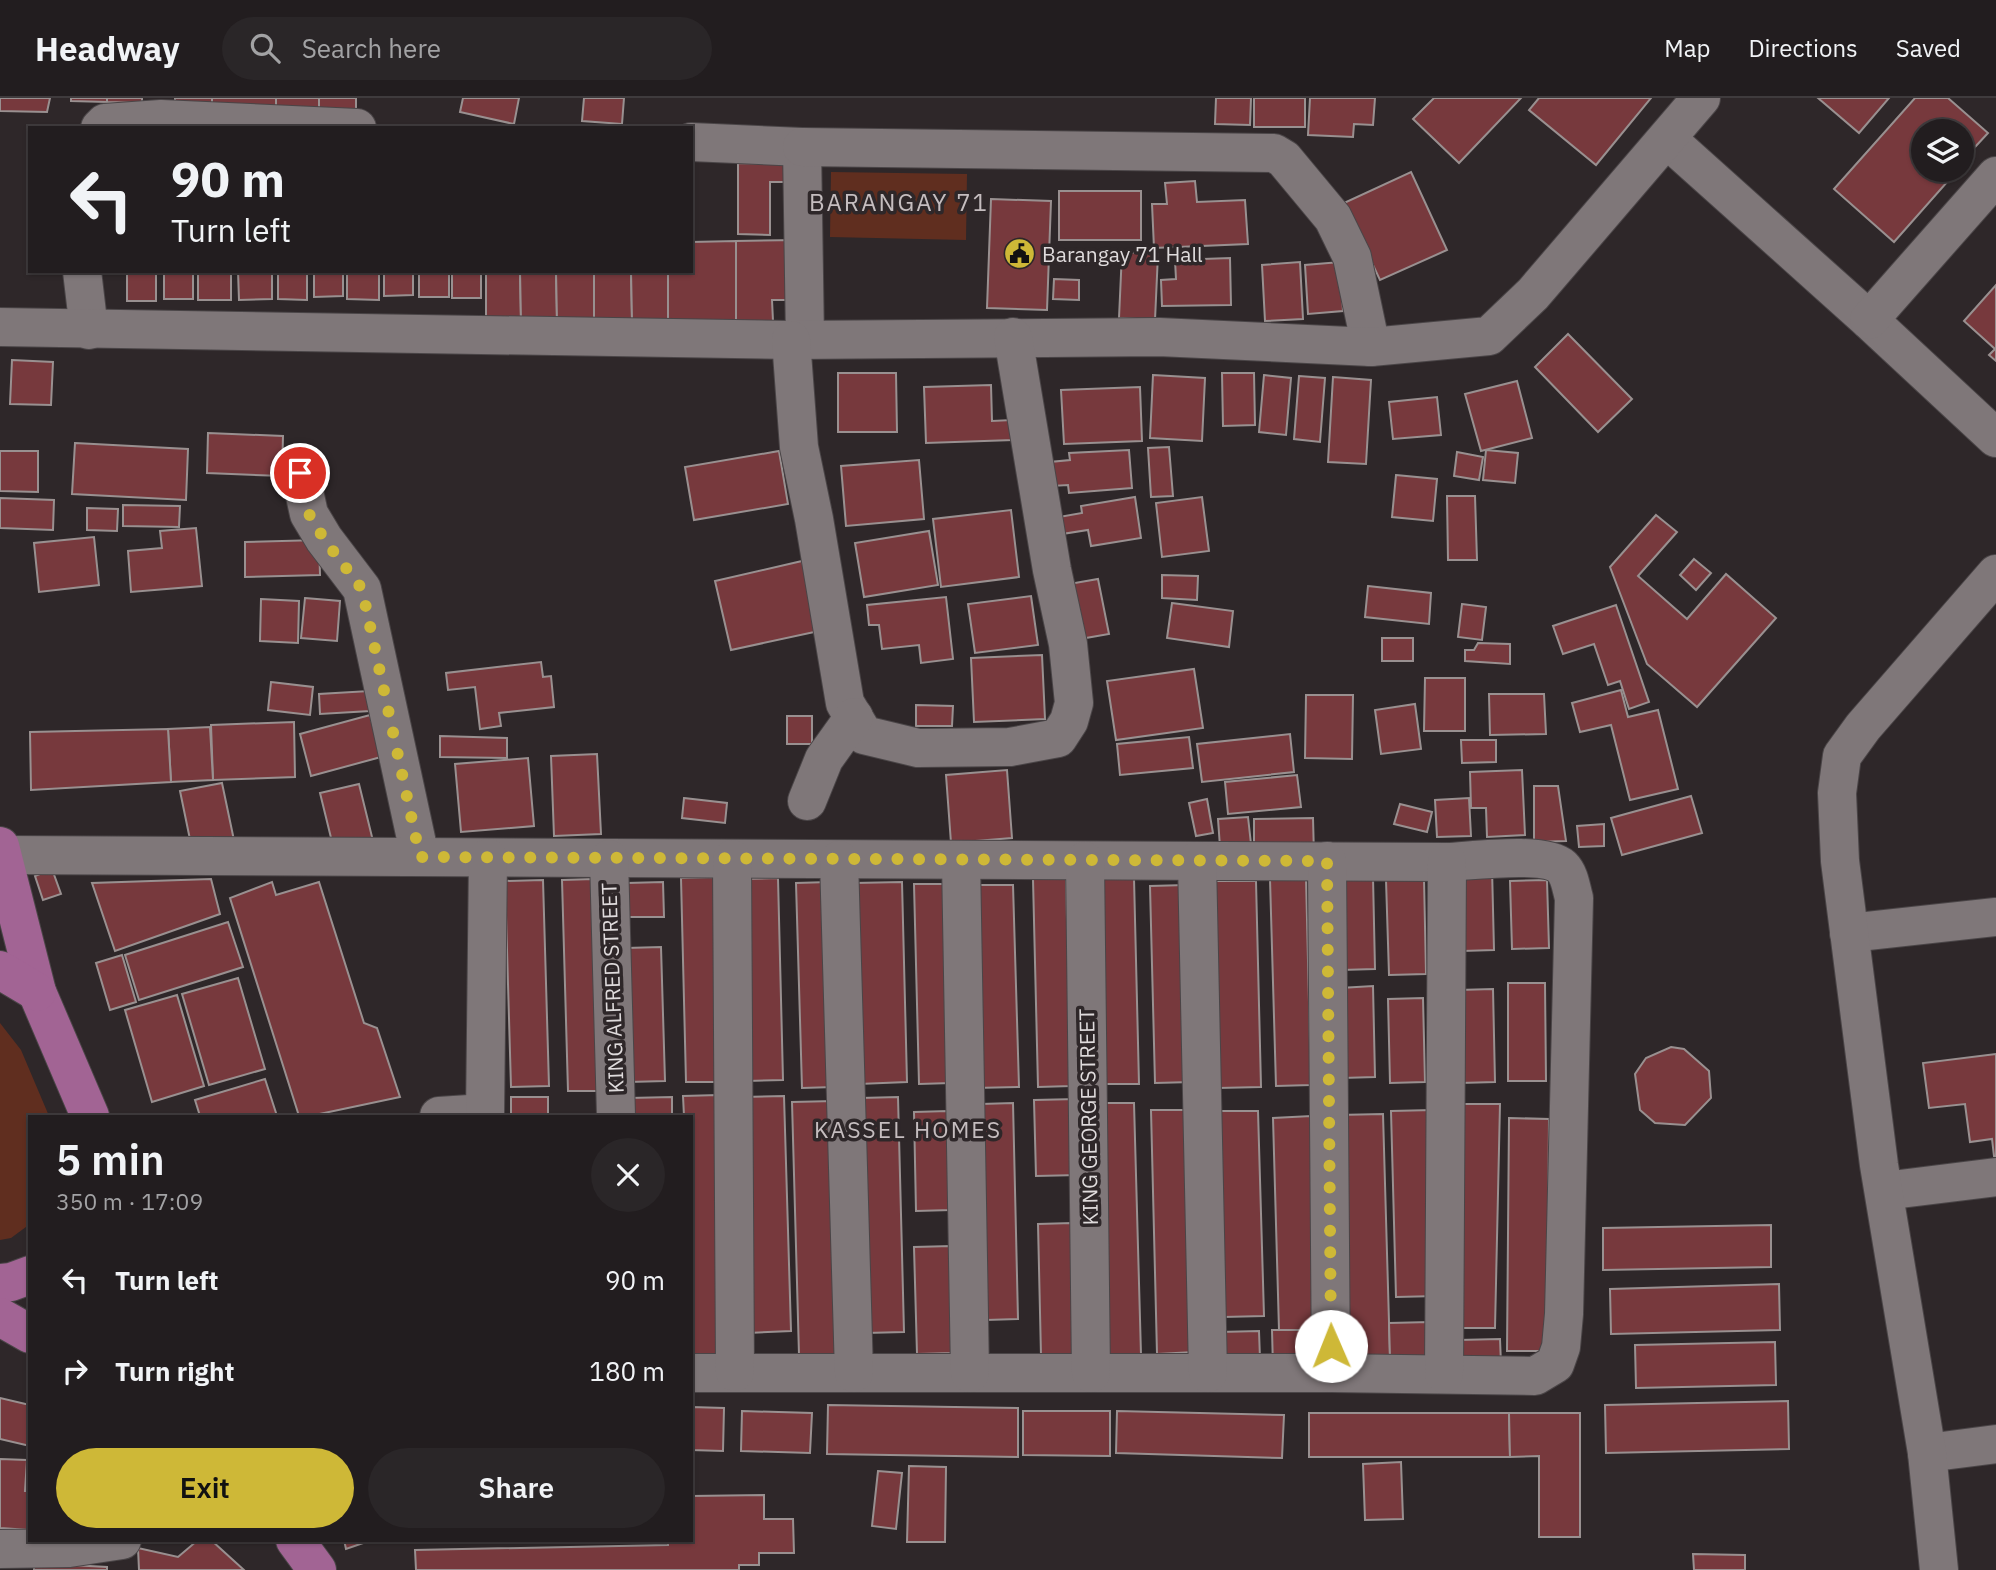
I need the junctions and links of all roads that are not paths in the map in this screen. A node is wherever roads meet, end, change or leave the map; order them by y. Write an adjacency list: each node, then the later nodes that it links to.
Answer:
1 (1701, 98): 4 (street)
2 (102, 126): 3 (street)
3 (313, 126)
4 (1667, 139): 9 (street); 14 (street)
5 (693, 142): 6 (street)
6 (802, 147): 13 (street); 14 (street)
7 (1996, 176): 9 (street)
8 (82, 273): 11 (street)
9 (1869, 320): 15 (street)
10 (0, 327): 11 (street)
11 (89, 330): 13 (street)
12 (1013, 338): 13 (street); 14 (street); 18 (street)
13 (798, 340): 18 (street)
14 (1371, 347)
15 (1996, 438)
16 (300, 473): 21 (street)
17 (1996, 573): 32 (street)
18 (854, 718): 19 (street)
19 (807, 801)
20 (1, 850): 21 (street); 34 (main road)
21 (420, 857): 22 (street)
22 (488, 858): 23 (street); 36 (street)
23 (609, 859): 24 (street); 37 (street, KING ALFRED STREET)
24 (732, 859): 25 (street); 45 (street)
25 (839, 860): 26 (street); 46 (street)
26 (961, 860): 27 (street); 47 (street)
27 (1085, 861): 28 (street); 48 (street, KING GEORGE STREET)
28 (1197, 861): 29 (street); 49 (street)
29 (1327, 861): 30 (street); 50 (street)
30 (1447, 862): 51 (street); 51 (street)
31 (1996, 917): 32 (street)
32 (1849, 933): 39 (street)
33 (0, 970): 34 (main road)
34 (37, 992): 35 (main road)
35 (90, 1115)
36 (485, 1115)
37 (616, 1115)
38 (1996, 1177): 39 (street)
39 (1884, 1191): 53 (street)
40 (28, 1276): 41 (main road)
41 (0, 1283)
42 (0, 1317): 43 (main road)
43 (28, 1333)
44 (693, 1373): 45 (street)
45 (735, 1373): 46 (street)
46 (854, 1373): 47 (street)
47 (970, 1373): 48 (street)
48 (1090, 1373): 49 (street)
49 (1208, 1373): 50 (street)
50 (1331, 1373): 51 (street)
51 (1444, 1374)
52 (1996, 1444): 53 (street)
53 (1927, 1453): 58 (street)
54 (109, 1542): 56 (street)
55 (296, 1542): 57 (main road)
56 (0, 1549)
57 (317, 1570)
58 (1939, 1570)

